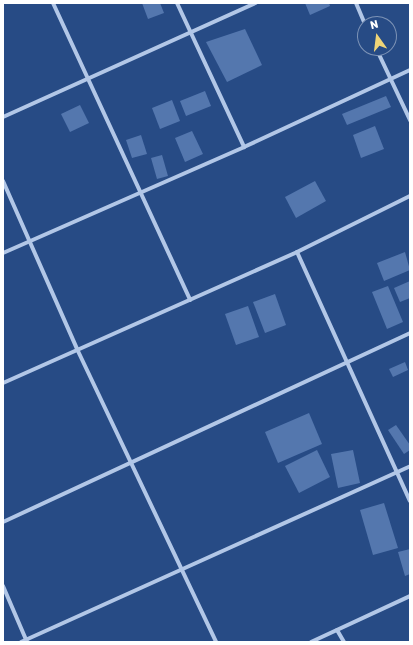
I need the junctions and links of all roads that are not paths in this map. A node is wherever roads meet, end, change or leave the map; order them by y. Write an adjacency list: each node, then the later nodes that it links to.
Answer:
1 (53, 3): 9 (street)
2 (177, 3): 6 (street)
3 (256, 3): 6 (street)
4 (356, 3): 5 (street)
5 (362, 16)
6 (190, 33): 9 (street); 13 (street)
7 (380, 56): 10 (street)
8 (410, 70): 10 (street)
9 (87, 79): 11 (street); 15 (street)
10 (391, 79): 12 (street); 13 (street)
11 (3, 117)
12 (410, 120)
13 (244, 148): 15 (street)
14 (3, 181): 17 (street)
15 (142, 191): 17 (street); 20 (street)
16 (410, 196): 18 (street)
17 (30, 239): 19 (street); 22 (street)
18 (297, 252): 20 (street); 23 (street)
19 (3, 253)
20 (190, 300): 22 (street)
21 (410, 333): 23 (street)
22 (77, 349): 24 (street); 25 (street)
23 (346, 364): 25 (street); 27 (street)
24 (3, 383)
25 (132, 464): 29 (street); 30 (street)
26 (410, 466): 27 (street)
27 (397, 472): 28 (street); 30 (street)
28 (410, 501)
29 (3, 522)
30 (182, 569): 34 (street); 35 (street)
31 (3, 586): 34 (street)
32 (410, 596): 33 (street)
33 (337, 630): 36 (street); 37 (street)
34 (25, 641)
35 (216, 642)
36 (311, 642)
37 (344, 642)

